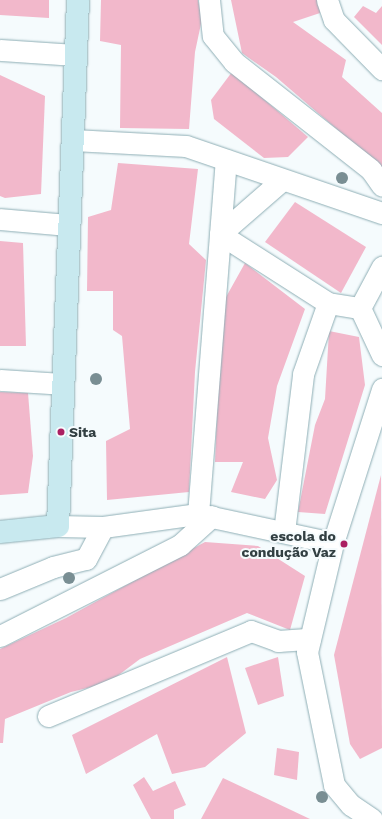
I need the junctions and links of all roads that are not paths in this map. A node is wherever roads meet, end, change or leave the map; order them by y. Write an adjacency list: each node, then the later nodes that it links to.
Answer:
1 (78, 0): 5 (street)
2 (208, 0): 10 (street)
3 (327, 0): 6 (street)
4 (0, 50): 5 (street)
5 (76, 55): 7 (street)
6 (382, 69)
7 (73, 140): 8 (street); 13 (street)
8 (226, 160): 9 (street); 14 (street)
9 (282, 180): 11 (street); 14 (street)
10 (382, 186)
11 (382, 213)
12 (0, 219): 13 (street)
13 (69, 225): 20 (street)
14 (220, 234): 16 (street); 22 (street)
15 (382, 267): 17 (street)
16 (328, 303): 17 (street); 26 (street)
17 (360, 308): 18 (street)
18 (382, 355)
19 (0, 380): 20 (street)
20 (64, 384): 23 (street)
21 (382, 389): 27 (street)
22 (205, 515): 24 (street); 26 (street); 29 (street)
23 (58, 526): 24 (street); 25 (street)
24 (103, 527): 28 (street)
25 (0, 532)
26 (284, 532): 27 (street)
27 (333, 542): 30 (street)
28 (0, 589)
29 (0, 636)
30 (310, 639): 31 (street); 32 (street)
31 (48, 716)
32 (372, 819)

